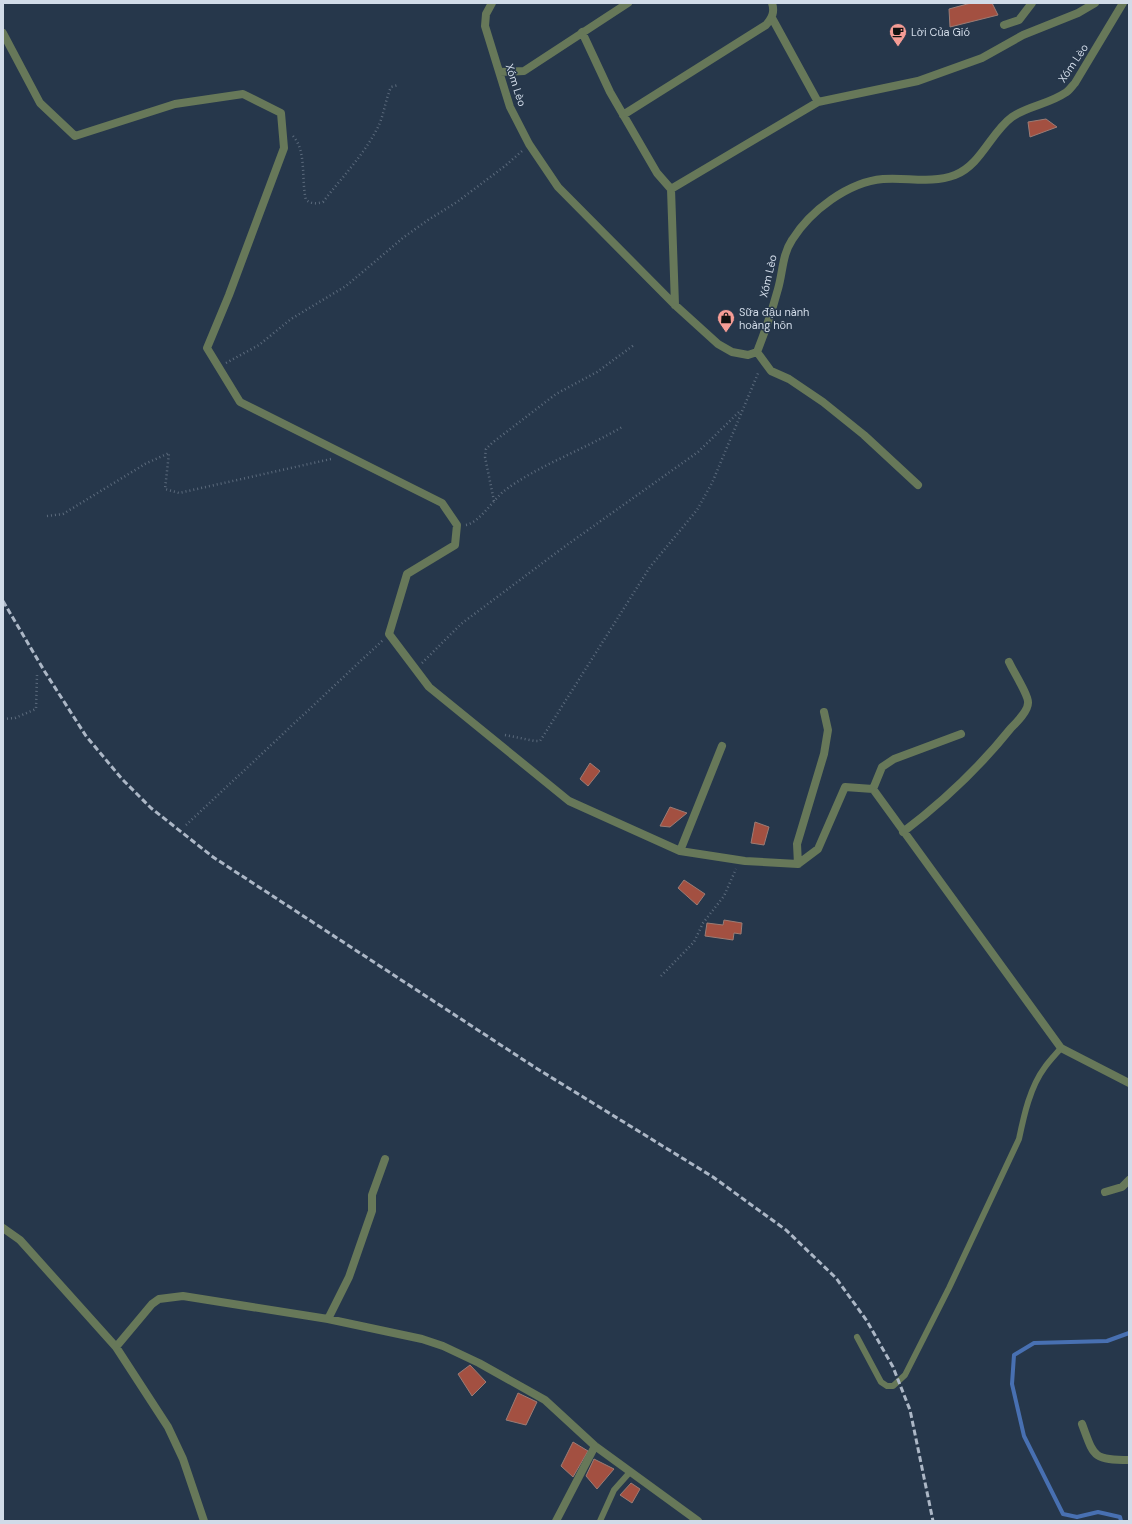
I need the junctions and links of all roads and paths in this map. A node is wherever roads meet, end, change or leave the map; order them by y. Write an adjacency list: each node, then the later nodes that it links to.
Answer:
1 (492, 3): 11 (street, Xóm Lèo)
2 (628, 3): 9 (street)
3 (772, 3): 7 (street)
4 (1032, 3): 8 (street)
5 (1095, 3): 13 (street)
6 (1123, 3): 20 (street, Xóm Lèo)
7 (772, 18): 13 (street); 14 (street)
8 (1004, 25)
9 (582, 32): 11 (street); 14 (street)
10 (3, 33): 15 (street)
11 (500, 72): 16 (street, Xóm Lèo)
12 (398, 85): 15 (path)
13 (818, 102): 17 (street)
14 (623, 115): 17 (street)
15 (283, 129): 22 (street)
16 (529, 144): 18 (street, Xóm Lèo); 22 (path)
17 (671, 189): 18 (street)
18 (674, 305): 20 (street, Xóm Lèo)
19 (634, 344): 27 (path)
20 (757, 352): 21 (street)
21 (764, 361): 23 (path); 26 (street)
22 (219, 367): 25 (street)
23 (742, 410): 32 (path); 36 (path)
24 (622, 427): 27 (path)
25 (347, 456): 28 (path); 29 (street)
26 (918, 485)
27 (494, 501): 29 (path)
28 (48, 516)
29 (457, 525): 30 (street)
30 (389, 634): 32 (street); 40 (path)
31 (1009, 662): 41 (street)
32 (416, 669): 42 (street)
33 (37, 675): 35 (path)
34 (824, 712): 44 (street)
35 (3, 719)
36 (502, 734)
37 (961, 734): 39 (street)
38 (722, 746): 42 (street)
39 (873, 789): 41 (street); 44 (street)
40 (186, 826)
41 (903, 832): 46 (street)
42 (680, 851): 43 (street)
43 (740, 860): 44 (street); 45 (path)
44 (798, 864)
45 (661, 976)
46 (1061, 1048): 47 (street); 53 (lane)
47 (1129, 1083)
48 (385, 1159): 52 (street)
49 (1129, 1180): 50 (street)
50 (1105, 1192)
51 (3, 1228): 54 (street)
52 (328, 1319): 54 (street); 56 (street)
53 (857, 1337)
54 (116, 1347): 59 (street)
55 (1082, 1424): 57 (street)
56 (595, 1446): 58 (street); 60 (street)
57 (1129, 1460)
58 (630, 1472): 61 (lane); 62 (street)
59 (204, 1521)
60 (556, 1521)
61 (600, 1521)
62 (698, 1521)

